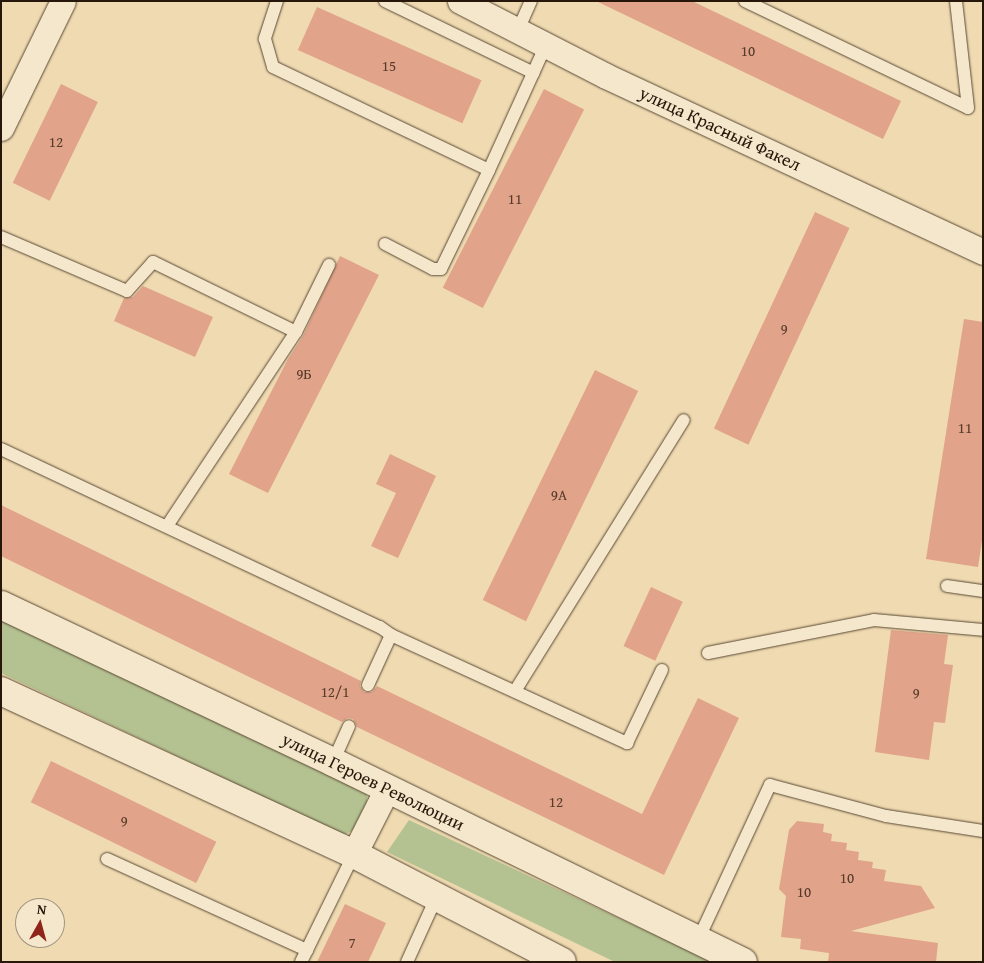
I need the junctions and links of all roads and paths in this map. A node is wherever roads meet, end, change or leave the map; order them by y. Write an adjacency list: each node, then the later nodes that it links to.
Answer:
1 (63, 1): 11 (street)
2 (277, 1): 12 (lane)
3 (386, 1): 10 (lane)
4 (460, 1): 8 (street, улица Красный Факел)
5 (531, 1): 8 (lane)
6 (745, 1): 7 (lane)
7 (956, 1)
8 (518, 30): 9 (street, улица Красный Факел)
9 (546, 45): 10 (lane); 15 (street, улица Красный Факел)
10 (534, 73): 12 (lane)
11 (1, 128)
12 (488, 170): 14 (lane)
13 (1, 237): 17 (lane)
14 (385, 244)
15 (983, 252)
16 (329, 265): 17 (lane)
17 (296, 332): 20 (lane)
18 (684, 420): 30 (lane)
19 (1, 449): 20 (lane)
20 (167, 526): 25 (lane)
21 (947, 586): 22 (lane)
22 (983, 591)
23 (1, 605): 32 (street, улица Героев Революции)
24 (983, 630): 26 (lane)
25 (391, 635): 28 (lane); 30 (lane)
26 (708, 653)
27 (662, 670): 30 (lane)
28 (368, 685)
29 (1, 691): 35 (street)
30 (516, 691)
31 (349, 726): 32 (lane)
32 (333, 762): 33 (street, улица Героев Революции)
33 (387, 789): 35 (street); 38 (street, улица Героев Революции)
34 (983, 831): 38 (lane)
35 (354, 854): 37 (street); 39 (lane)
36 (107, 859): 39 (lane)
37 (437, 896): 40 (lane); 41 (street)
38 (698, 940): 42 (street, улица Героев Революции)
39 (304, 956)
40 (407, 962)
41 (562, 962)
42 (744, 962)

